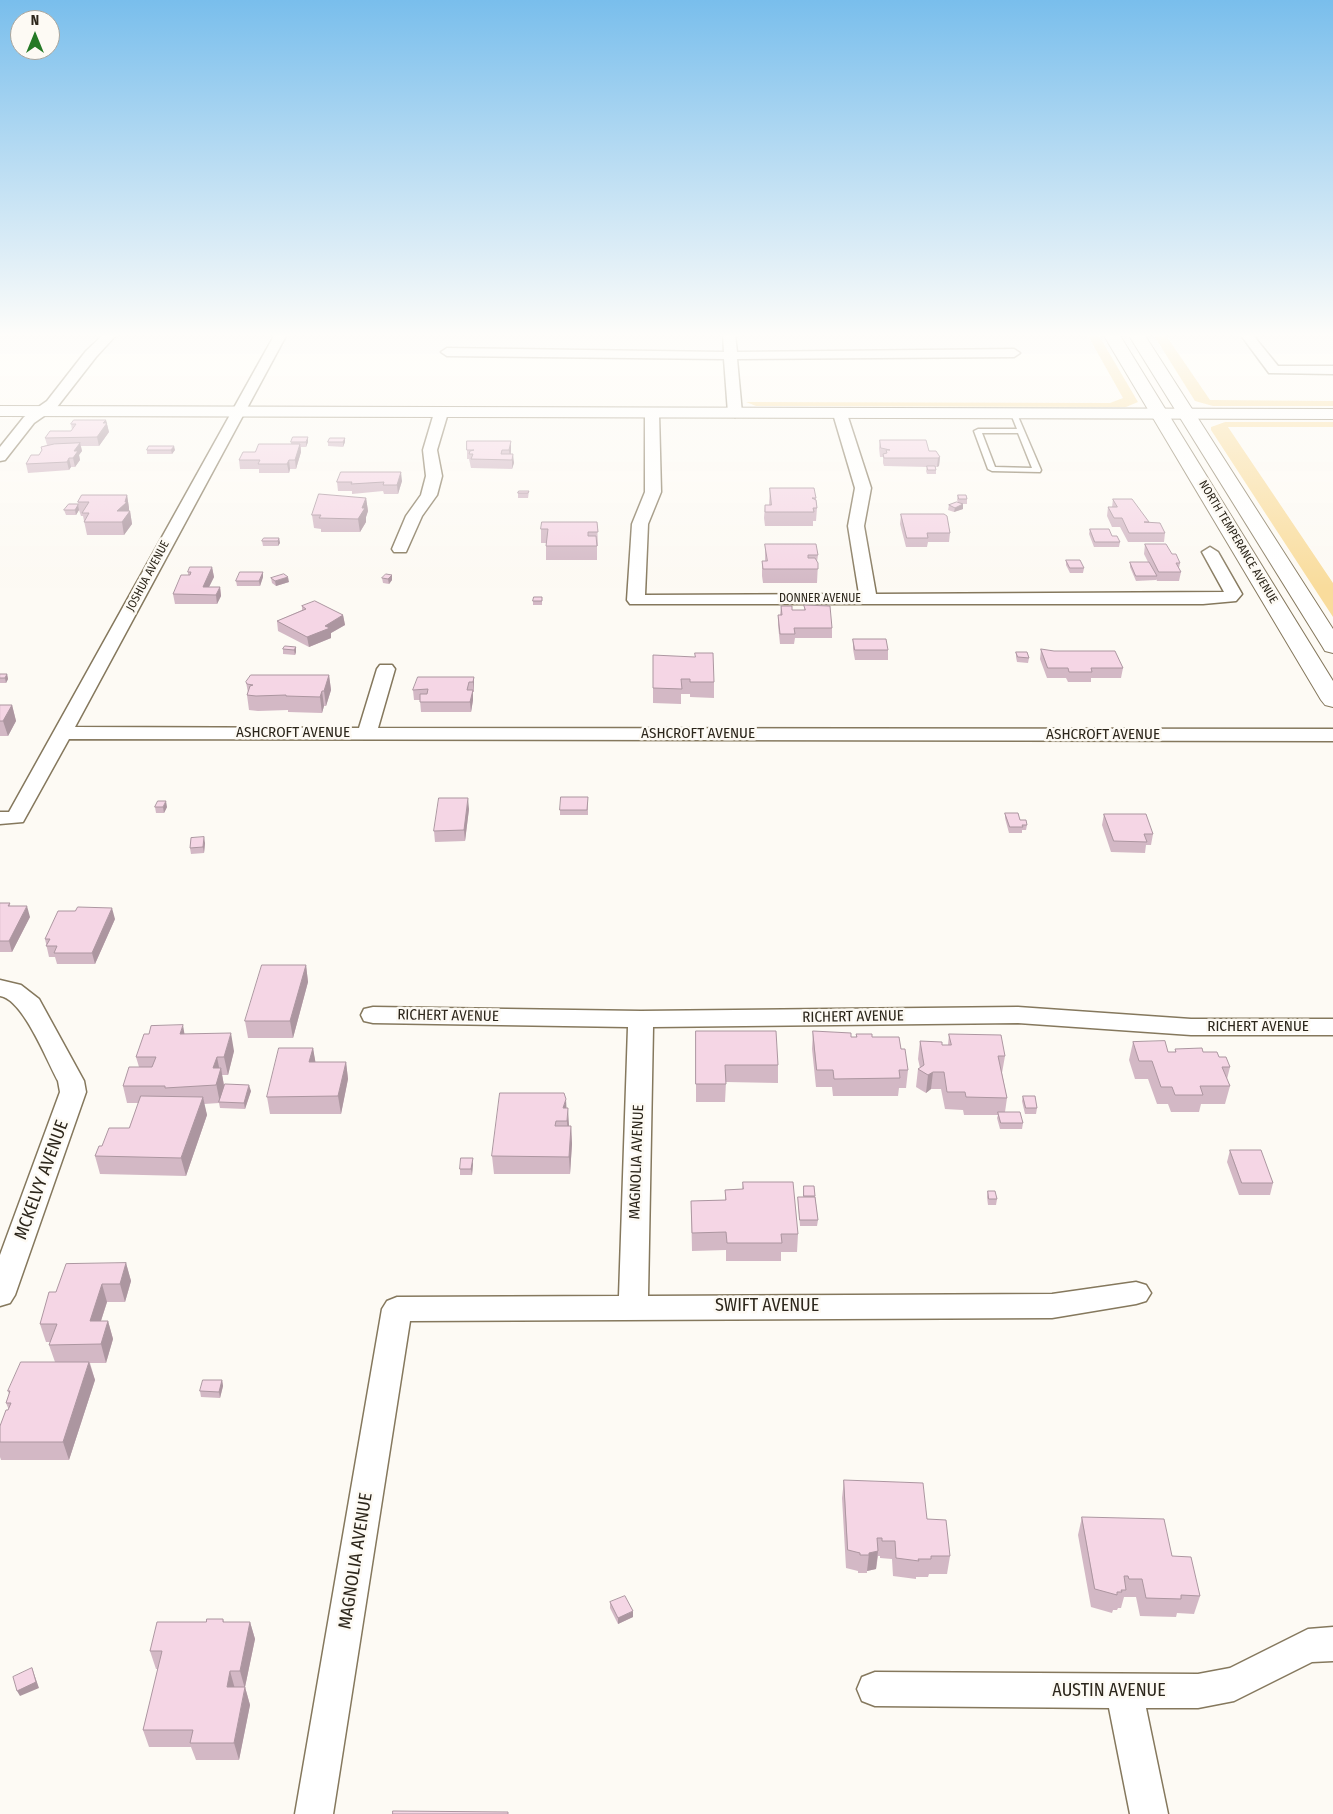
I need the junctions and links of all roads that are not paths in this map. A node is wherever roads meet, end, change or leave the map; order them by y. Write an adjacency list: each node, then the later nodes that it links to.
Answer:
1 (31, 419): 10 (street)
2 (233, 419): 17 (street, JOSHUA AVENUE)
3 (439, 419): 11 (street)
4 (652, 419): 13 (street, DONNER AVENUE)
5 (841, 419): 13 (street)
6 (1016, 419): 9 (lane)
7 (1162, 419): 16 (main road, NORTH TEMPERANCE AVENUE)
8 (1188, 419): 14 (main road, NORTH TEMPERANCE AVENUE)
9 (1021, 431): 9 (lane)
10 (0, 456)
11 (400, 549)
12 (1210, 552): 13 (street, DONNER AVENUE)
13 (868, 599)
14 (1333, 646)
15 (386, 669): 18 (street)
16 (1333, 700)
17 (64, 733): 18 (street, ASHCROFT AVENUE); 20 (street, JOSHUA AVENUE)
18 (367, 733): 19 (street, ASHCROFT AVENUE)
19 (1333, 735)
20 (8, 818)
21 (0, 988): 25 (street, MCKELVY AVENUE)
22 (373, 1015): 23 (street, RICHERT AVENUE)
23 (641, 1019): 24 (street, RICHERT AVENUE); 27 (street, MAGNOLIA AVENUE)
24 (1333, 1027)
25 (3, 1280)
26 (1136, 1293): 27 (street, SWIFT AVENUE)
27 (633, 1306): 28 (street, SWIFT AVENUE)
28 (397, 1309): 32 (street, MAGNOLIA AVENUE)
29 (1333, 1644): 31 (street, AUSTIN AVENUE)
30 (875, 1689): 31 (street, AUSTIN AVENUE)
31 (1124, 1691): 33 (street)
32 (314, 1814)
33 (1149, 1814)

